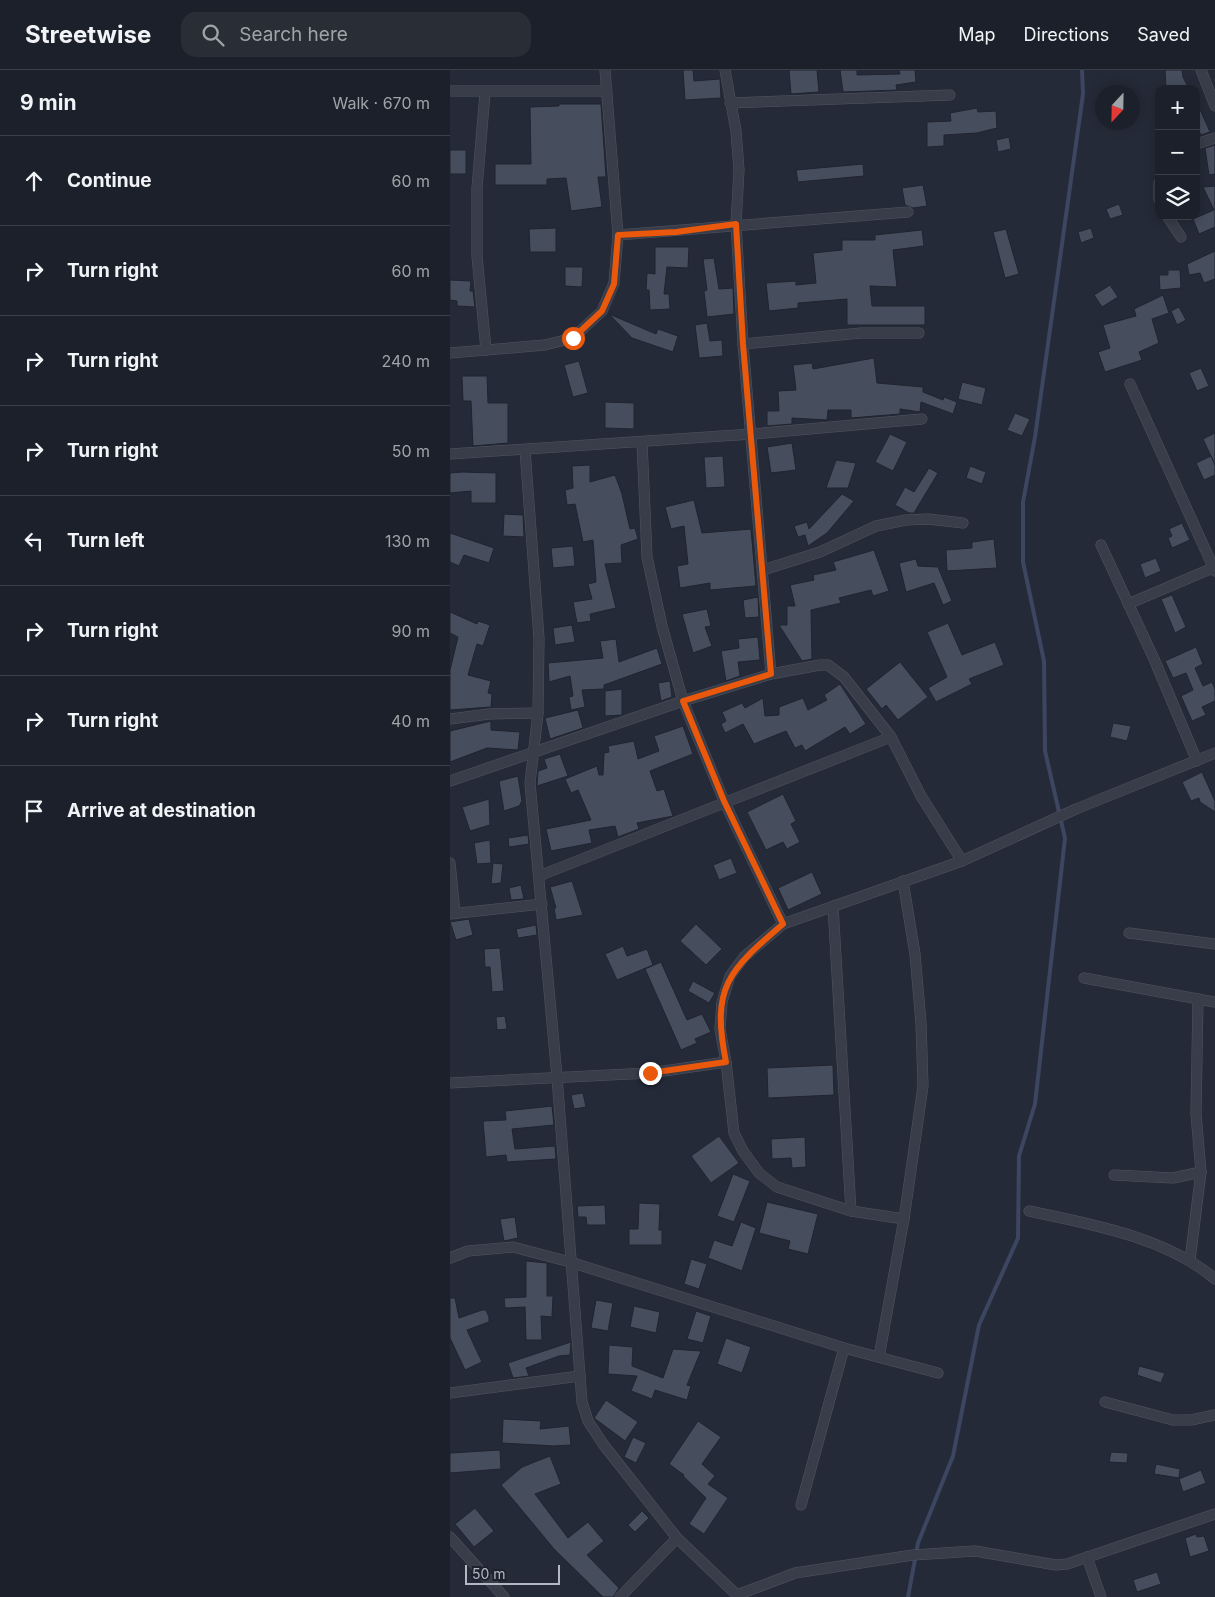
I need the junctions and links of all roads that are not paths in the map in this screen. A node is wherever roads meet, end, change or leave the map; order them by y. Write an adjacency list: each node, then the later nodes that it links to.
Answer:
1 (605, 70): 5 (street)
2 (725, 70): 8 (street)
3 (1201, 70): 9 (street)
4 (450, 91): 6 (street)
5 (607, 91): 6 (street); 15 (street)
6 (485, 93): 19 (street)
7 (950, 95): 8 (street)
8 (730, 103): 14 (street)
9 (1215, 106)
10 (1215, 138): 11 (street)
11 (1200, 143)
12 (908, 212): 14 (street)
13 (1170, 220): 16 (street)
14 (736, 224): 15 (street); 18 (street)
15 (618, 235): 19 (street)
16 (1181, 237)
17 (919, 333): 18 (street)
18 (743, 344): 23 (street)
19 (486, 350): 20 (street)
20 (450, 353)
21 (1130, 384): 29 (street)
22 (922, 418): 23 (street)
23 (752, 434): 24 (street); 30 (street)
24 (642, 442): 25 (street); 33 (street)
25 (525, 450): 26 (street); 34 (street)
26 (450, 454)
27 (963, 523): 30 (street)
28 (1101, 545): 31 (street)
29 (1214, 569): 31 (street)
30 (763, 570): 32 (street)
31 (1128, 604): 39 (street)
32 (771, 674): 33 (street); 36 (street)
33 (683, 701): 37 (street); 41 (street)
34 (538, 713): 35 (street); 37 (street)
35 (450, 718)
36 (891, 737): 41 (street); 42 (street)
37 (532, 752): 40 (street); 44 (street)
38 (1215, 753): 39 (street)
39 (1196, 761): 42 (street)
40 (450, 781)
41 (724, 801): 44 (street); 49 (street)
42 (962, 861): 45 (street)
43 (450, 863): 48 (street)
44 (539, 876): 46 (street)
45 (903, 881): 47 (street); 62 (street)
46 (542, 904): 48 (street); 56 (street)
47 (833, 906): 49 (street); 60 (street)
48 (452, 914)
49 (783, 924): 55 (street)
50 (1129, 933): 51 (street)
51 (1215, 944)
52 (1084, 978): 53 (street)
53 (1198, 999): 54 (street); 58 (street)
54 (1215, 1002)
55 (726, 1062): 56 (street); 60 (street)
56 (557, 1077): 57 (street); 65 (street)
57 (450, 1083)
58 (1201, 1172): 59 (street); 64 (street)
59 (1114, 1175)
60 (851, 1211): 62 (street)
61 (1029, 1211): 64 (street)
62 (904, 1219): 68 (street)
63 (450, 1258): 65 (street)
64 (1190, 1260): 66 (street)
65 (570, 1262): 67 (street); 70 (street)
66 (1215, 1279)
67 (844, 1348): 68 (street); 74 (street)
68 (879, 1357): 69 (street)
69 (938, 1373)
70 (580, 1376): 71 (street); 77 (street)
71 (450, 1393)
72 (1105, 1402): 73 (street)
73 (1215, 1415)
74 (801, 1504)
75 (1215, 1514): 78 (street)
76 (450, 1537): 80 (street)
77 (677, 1538): 79 (street); 81 (street)
78 (1087, 1557): 79 (street); 82 (street)
79 (738, 1596)
80 (504, 1597)
81 (620, 1597)
82 (1101, 1597)

